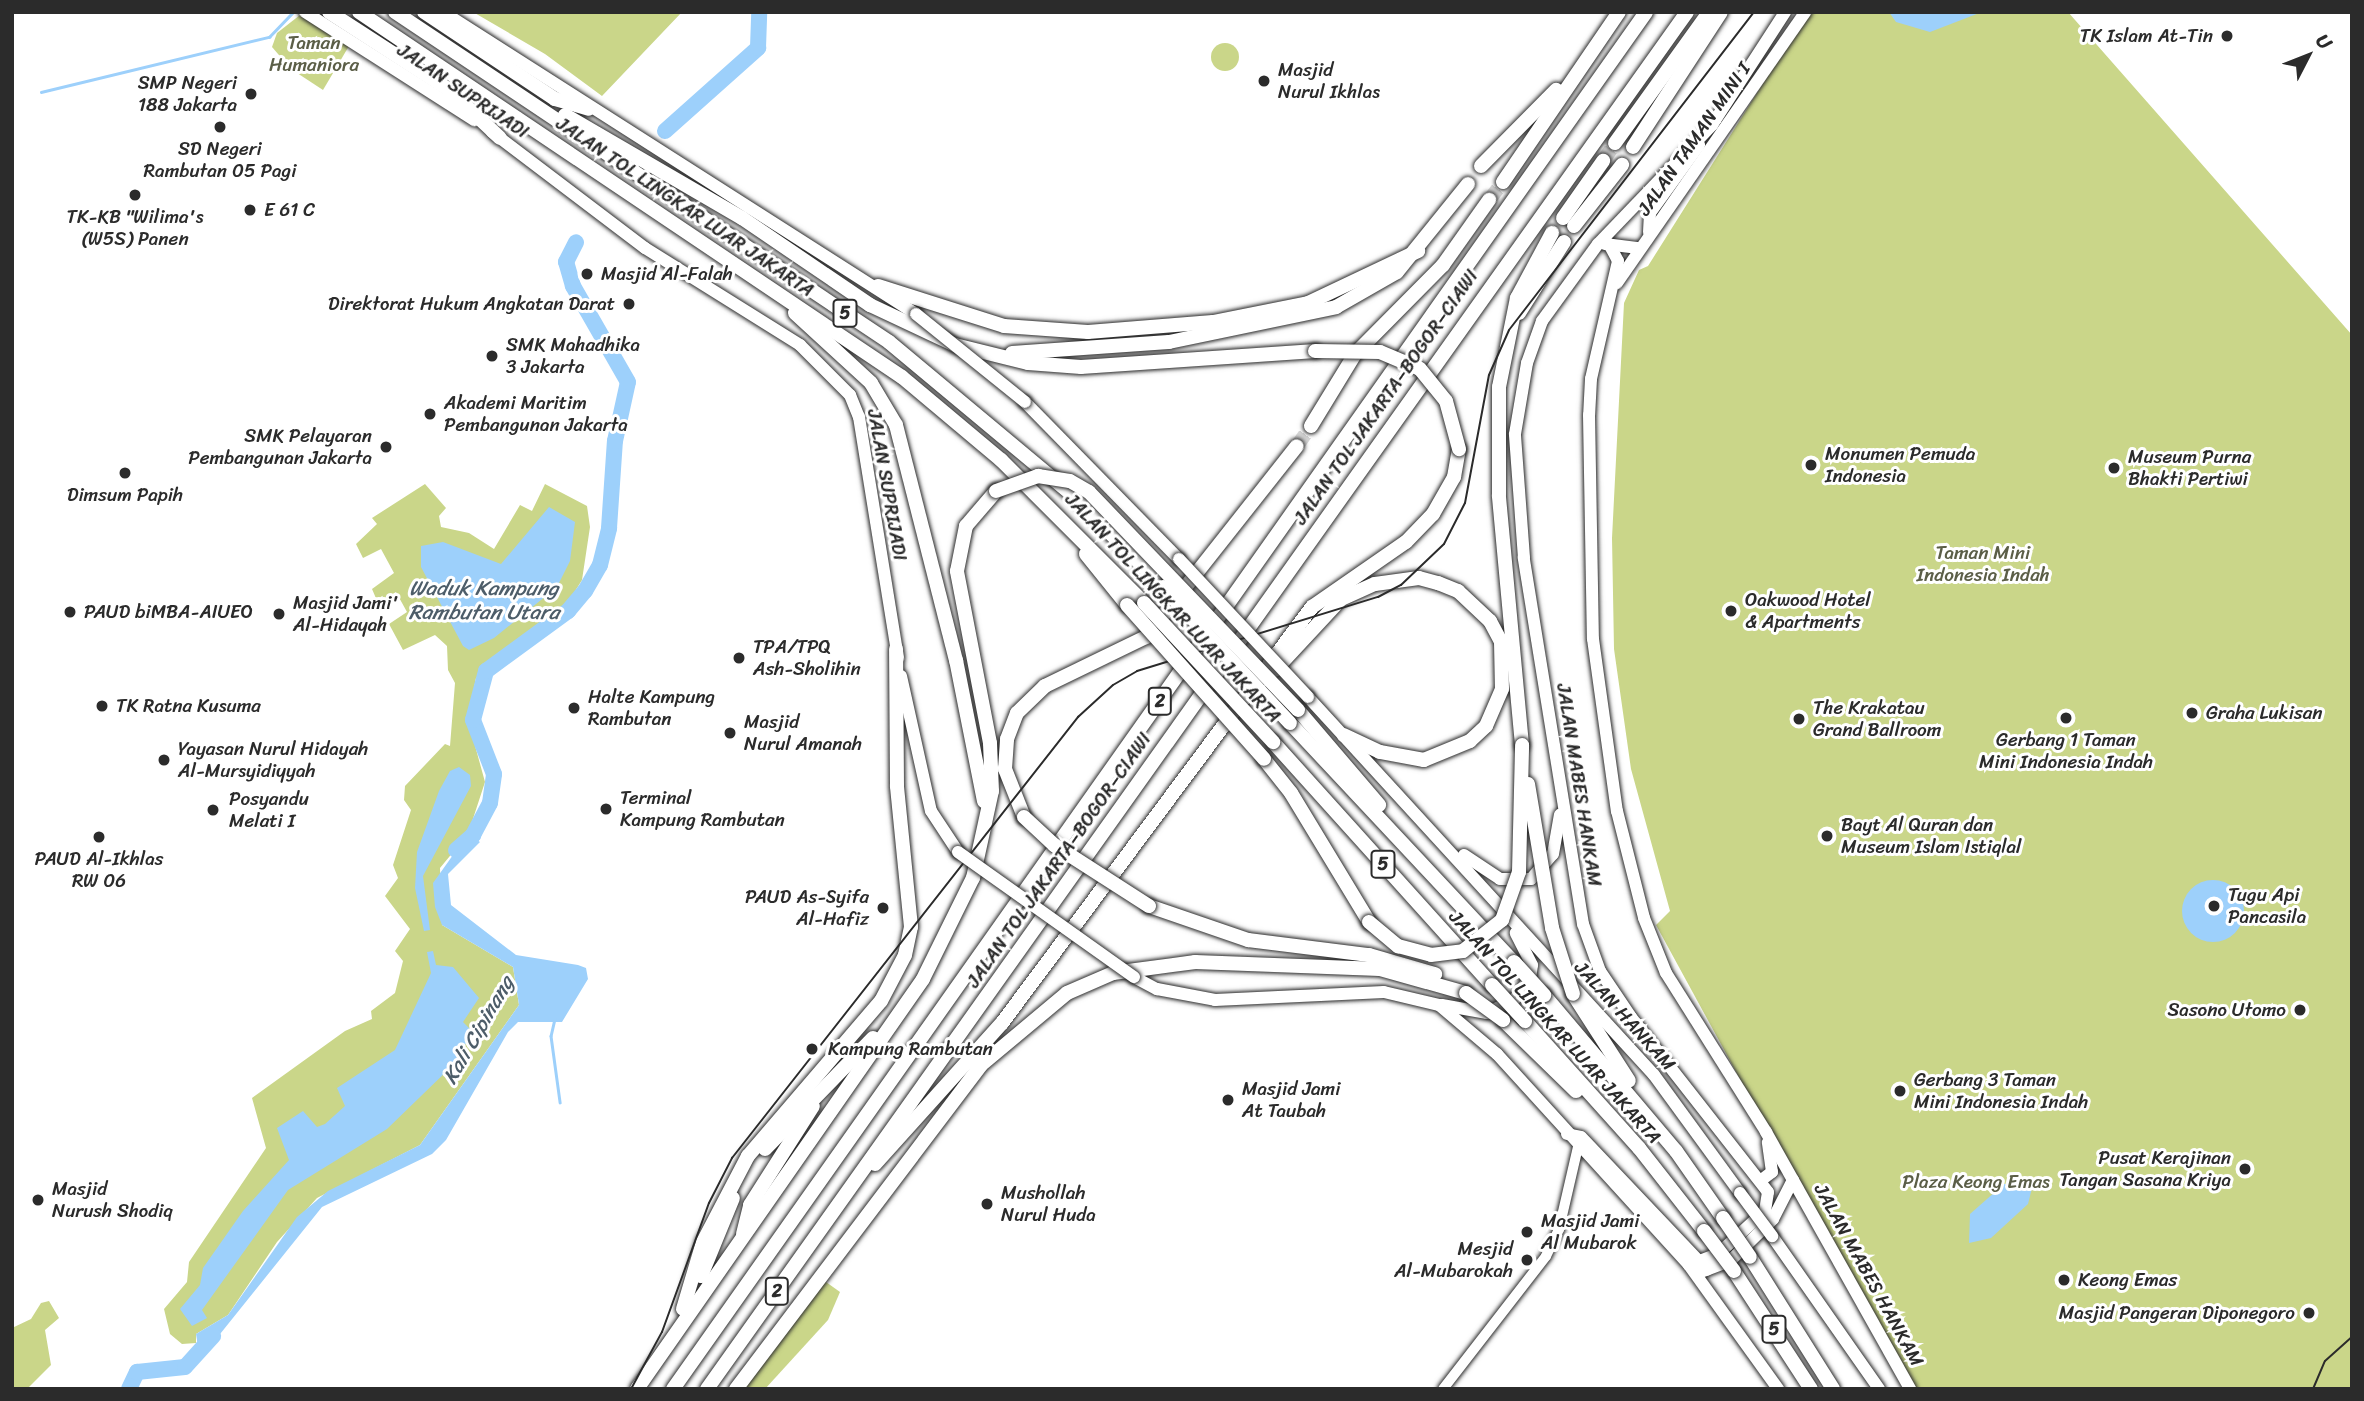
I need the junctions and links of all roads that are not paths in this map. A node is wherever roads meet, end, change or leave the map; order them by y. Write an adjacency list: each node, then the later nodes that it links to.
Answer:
1 (329, 12): 18 (highway)
2 (359, 12): 32 (highway, JALAN TOL LINGKAR LUAR JAKARTA / 5)
3 (395, 12): 15 (highway, JALAN TOL LINGKAR LUAR JAKARTA / 5)
4 (424, 12): 16 (highway)
5 (443, 12): 16 (main road)
6 (1619, 12): 14 (highway)
7 (1646, 12): 64 (highway, JALAN TOL JAKARTA–BOGOR–CIAWI / 2)
8 (1687, 12): 58 (highway, JALAN TOL JAKARTA–BOGOR–CIAWI / 2)
9 (1709, 12): 19 (highway)
10 (1721, 12): 20 (highway)
11 (1785, 12): 17 (main road, JALAN TAMAN MINI I)
12 (1805, 12): 27 (main road, JALAN TAMAN MINI I)
13 (306, 13): 18 (main road, JALAN SUPRIJADI)
14 (1570, 78): 23 (highway); 24 (highway)
15 (495, 79): 35 (highway); 41 (highway, JALAN TOL LINGKAR LUAR JAKARTA / 5, bridge)
16 (589, 109): 33 (main road)
17 (1712, 125): 27 (main road); 29 (main road, JALAN TAMAN MINI I)
18 (500, 138): 39 (main road, JALAN SUPRIJADI)
19 (1615, 143)
20 (1633, 147)
21 (1603, 161): 22 (highway)
22 (1622, 165)
23 (1481, 166)
24 (1503, 182)
25 (1468, 184): 31 (highway)
26 (1489, 200): 36 (highway)
27 (1649, 232): 30 (main road, JALAN TAMAN MINI I)
28 (1558, 238): 43 (highway)
29 (1604, 244): 30 (main road); 34 (main road); 44 (main road, JALAN MABES HANKAM)
30 (1639, 248): 34 (main road, JALAN TAMAN MINI I)
31 (1418, 251): 33 (highway); 35 (highway)
32 (746, 271): 38 (highway, JALAN TOL LINGKAR LUAR JAKARTA / 5); 45 (highway)
33 (878, 286): 42 (main road, JALAN HANKAM, bridge)
34 (1615, 286): 52 (main road, JALAN MABES HANKAM)
35 (993, 354): 40 (highway, bridge)
36 (1311, 426)
37 (1297, 446): 48 (highway, bridge)
38 (1034, 491): 43 (highway, bridge); 54 (highway, JALAN TOL LINGKAR LUAR JAKARTA / 5, bridge)
39 (896, 649): 49 (main road, JALAN SUPRIJADI, bridge); 62 (highway)
40 (1242, 703): 42 (highway); 58 (highway)
41 (1294, 716): 45 (highway, bridge); 55 (highway, JALAN TOL LINGKAR LUAR JAKARTA / 5, bridge)
42 (1344, 735): 46 (main road, JALAN HANKAM)
43 (1522, 744): 55 (highway, bridge)
44 (1562, 804): 46 (main road); 57 (main road, JALAN MABES HANKAM)
45 (987, 820): 50 (highway)
46 (1446, 842): 47 (main road, JALAN HANKAM)
47 (1497, 905): 49 (main road); 71 (main road, JALAN HANKAM, bridge)
48 (1466, 993): 54 (highway, bridge); 66 (highway)
49 (1438, 1004): 53 (main road)
50 (899, 1013): 51 (highway); 59 (highway)
51 (834, 1076): 59 (highway); 61 (highway)
52 (1766, 1132): 56 (main road, JALAN MABES HANKAM); 57 (main road)
53 (1579, 1142): 60 (main road); 67 (main road)
54 (1639, 1148): 69 (highway, JALAN TOL LINGKAR LUAR JAKARTA / 5, bridge)
55 (1676, 1151): 70 (highway, JALAN TOL LINGKAR LUAR JAKARTA / 5, bridge)
56 (1793, 1180): 60 (main road, JALAN MABES HANKAM); 72 (main road, JALAN MABES HANKAM)
57 (1760, 1181): 60 (main road)
58 (846, 1193): 65 (highway, JALAN TOL JAKARTA–BOGOR–CIAWI / 2)
59 (742, 1236): 61 (highway)
60 (1698, 1267): 68 (main road)
61 (691, 1305): 62 (highway)
62 (679, 1322): 63 (highway)
63 (637, 1389)
64 (673, 1389)
65 (707, 1389)
66 (736, 1389)
67 (1443, 1389)
68 (1778, 1389)
69 (1811, 1389)
70 (1833, 1389)
71 (1879, 1389)
72 (1910, 1389)

